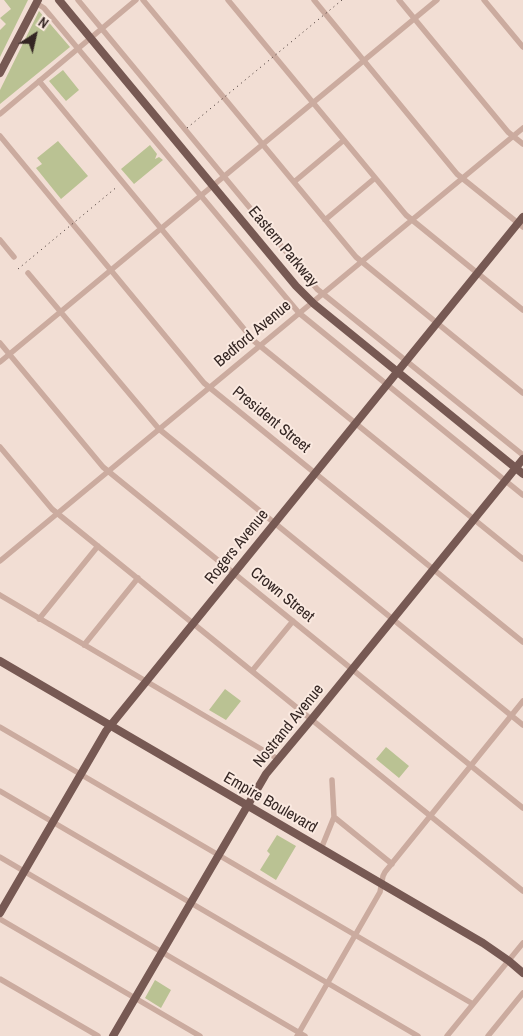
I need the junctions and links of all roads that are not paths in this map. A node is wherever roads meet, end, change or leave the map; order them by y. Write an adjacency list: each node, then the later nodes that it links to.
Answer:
1 (59, 0): 13 (main road, Eastern Parkway)
2 (78, 0): 12 (street)
3 (136, 0): 12 (street)
4 (143, 0): 25 (street)
5 (228, 0): 19 (street)
6 (314, 0): 16 (street)
7 (399, 0): 11 (street)
8 (437, 0): 11 (street)
9 (484, 0): 14 (street)
10 (37, 1): 15 (street); 17 (main road)
11 (414, 19): 16 (street); 23 (street)
12 (102, 29): 13 (street); 27 (street)
13 (90, 38): 15 (street); 31 (main road, Eastern Parkway)
14 (523, 47)
15 (78, 48): 18 (street); 32 (street)
16 (364, 60): 19 (street); 29 (street)
17 (0, 73)
18 (39, 81): 20 (street); 36 (street)
19 (313, 103): 24 (street); 25 (street)
20 (0, 114)
21 (523, 128): 23 (street, Bedford Avenue)
22 (0, 136): 40 (street, President Street)
23 (513, 136): 26 (street); 29 (street, Bedford Avenue)
24 (344, 140): 28 (street); 30 (street)
25 (263, 144): 27 (street); 30 (street)
26 (523, 144)
27 (224, 176): 31 (street); 43 (street)
28 (375, 178): 33 (street); 34 (street)
29 (462, 178): 34 (street, Bedford Avenue); 35 (street)
30 (294, 182): 33 (street)
31 (213, 186): 32 (street); 44 (main road, Eastern Parkway)
32 (200, 196): 36 (street); 47 (street)
33 (325, 220): 39 (street)
34 (412, 220): 39 (street, Bedford Avenue); 42 (street)
35 (522, 222): 42 (main road, Rogers Avenue)
36 (161, 228): 40 (street); 50 (street)
37 (0, 240): 38 (street)
38 (14, 257)
39 (361, 262): 43 (street, Bedford Avenue); 48 (street)
40 (110, 270): 46 (street); 56 (street, President Street)
41 (28, 273): 46 (street)
42 (478, 273): 45 (street); 48 (main road, Rogers Avenue)
43 (323, 294): 44 (street, Bedford Avenue); 52 (street)
44 (312, 302): 47 (street, Bedford Avenue); 54 (main road, Eastern Parkway)
45 (523, 310)
46 (60, 312): 51 (street); 59 (street)
47 (299, 313): 50 (street, Bedford Avenue); 55 (street)
48 (437, 323): 52 (main road, Rogers Avenue); 57 (street)
49 (0, 343): 51 (street, Crown Street)
50 (260, 346): 56 (street, Bedford Avenue); 58 (street)
51 (9, 354): 53 (street); 63 (street, Crown Street)
52 (406, 361): 54 (main road, Rogers Avenue); 61 (street)
53 (0, 362)
54 (397, 372): 55 (main road, Rogers Avenue); 62 (main road, Eastern Parkway)
55 (387, 385): 58 (main road, Rogers Avenue); 66 (street)
56 (210, 387): 59 (street, Bedford Avenue); 64 (street, President Street)
57 (523, 393)
58 (356, 423): 64 (main road, Rogers Avenue); 69 (street)
59 (159, 429): 63 (street, Bedford Avenue); 70 (street)
60 (0, 447): 68 (street)
61 (523, 457): 62 (main road, Nostrand Avenue)
62 (516, 468): 65 (main road, Eastern Parkway); 66 (main road, Nostrand Avenue)
63 (108, 471): 68 (street, Bedford Avenue); 75 (street, Crown Street)
64 (315, 473): 70 (main road, Rogers Avenue); 74 (street, President Street)
65 (523, 474)
66 (505, 481): 67 (street); 69 (main road, Nostrand Avenue)
67 (523, 495)
68 (58, 513): 71 (street); 73 (street, Bedford Avenue)
69 (474, 519): 72 (street); 74 (main road, Nostrand Avenue)
70 (275, 523): 75 (main road, Rogers Avenue); 79 (street)
71 (98, 546): 76 (street); 78 (street)
72 (523, 559)
73 (0, 561)
74 (434, 569): 79 (main road, Nostrand Avenue); 82 (street, President Street)
75 (234, 573): 80 (street, Crown Street); 81 (main road, Rogers Avenue)
76 (138, 578): 81 (street); 83 (street)
77 (0, 595): 78 (street)
78 (39, 619): 83 (street)
79 (393, 619): 85 (main road, Nostrand Avenue); 89 (street)
80 (293, 621): 85 (street, Crown Street); 86 (street)
81 (193, 623): 86 (street); 87 (main road, Rogers Avenue)
82 (523, 642)
83 (84, 645): 87 (street)
84 (0, 661): 91 (main road, Empire Boulevard)
85 (352, 669): 90 (main road, Nostrand Avenue); 95 (street, Crown Street)
86 (252, 671): 90 (street)
87 (146, 681): 91 (main road, Rogers Avenue); 94 (street)
88 (523, 701): 89 (street)
89 (511, 715): 92 (street); 95 (street)
90 (311, 720): 94 (main road, Nostrand Avenue); 101 (street)
91 (110, 725): 96 (main road, Rogers Avenue); 99 (main road, Empire Boulevard)
92 (523, 725)
93 (0, 727): 96 (street)
94 (278, 759): 99 (main road, Nostrand Avenue)
95 (471, 766): 100 (street, Crown Street); 101 (street)
96 (81, 774): 103 (main road, Rogers Avenue); 105 (street)
97 (332, 780): 102 (street)
98 (0, 791): 103 (street)
99 (247, 806): 104 (main road, Empire Boulevard); 105 (main road, Nostrand Avenue)
100 (523, 808)
101 (430, 816): 107 (street); 110 (street)
102 (334, 817): 104 (street); 107 (street)
103 (53, 822): 108 (main road, Rogers Avenue); 111 (street)
104 (321, 849): 109 (main road, Empire Boulevard)
105 (219, 854): 111 (main road, Nostrand Avenue); 114 (street)
106 (0, 857): 108 (street)
107 (392, 864): 109 (street)
108 (24, 871): 112 (main road, Rogers Avenue); 116 (street)
109 (381, 884): 114 (street); 117 (main road, Empire Boulevard)
110 (523, 891)
111 (190, 903): 116 (main road, Nostrand Avenue); 120 (street)
112 (0, 913)
113 (0, 919): 122 (street)
114 (356, 935): 120 (street); 123 (street)
115 (523, 943): 117 (street)
116 (162, 952): 122 (main road, Nostrand Avenue); 124 (street)
117 (508, 961): 118 (main road, Empire Boulevard); 123 (street)
118 (523, 973)
119 (0, 979): 125 (street)
120 (328, 983): 124 (street); 129 (street)
121 (523, 994): 131 (street)
122 (135, 998): 126 (main road, Nostrand Avenue); 127 (street)
123 (473, 1004): 130 (street)
124 (298, 1034): 128 (street)
125 (98, 1036)
126 (113, 1036)
127 (200, 1036)
128 (305, 1036)
129 (418, 1036)
130 (447, 1036)
131 (488, 1036)

